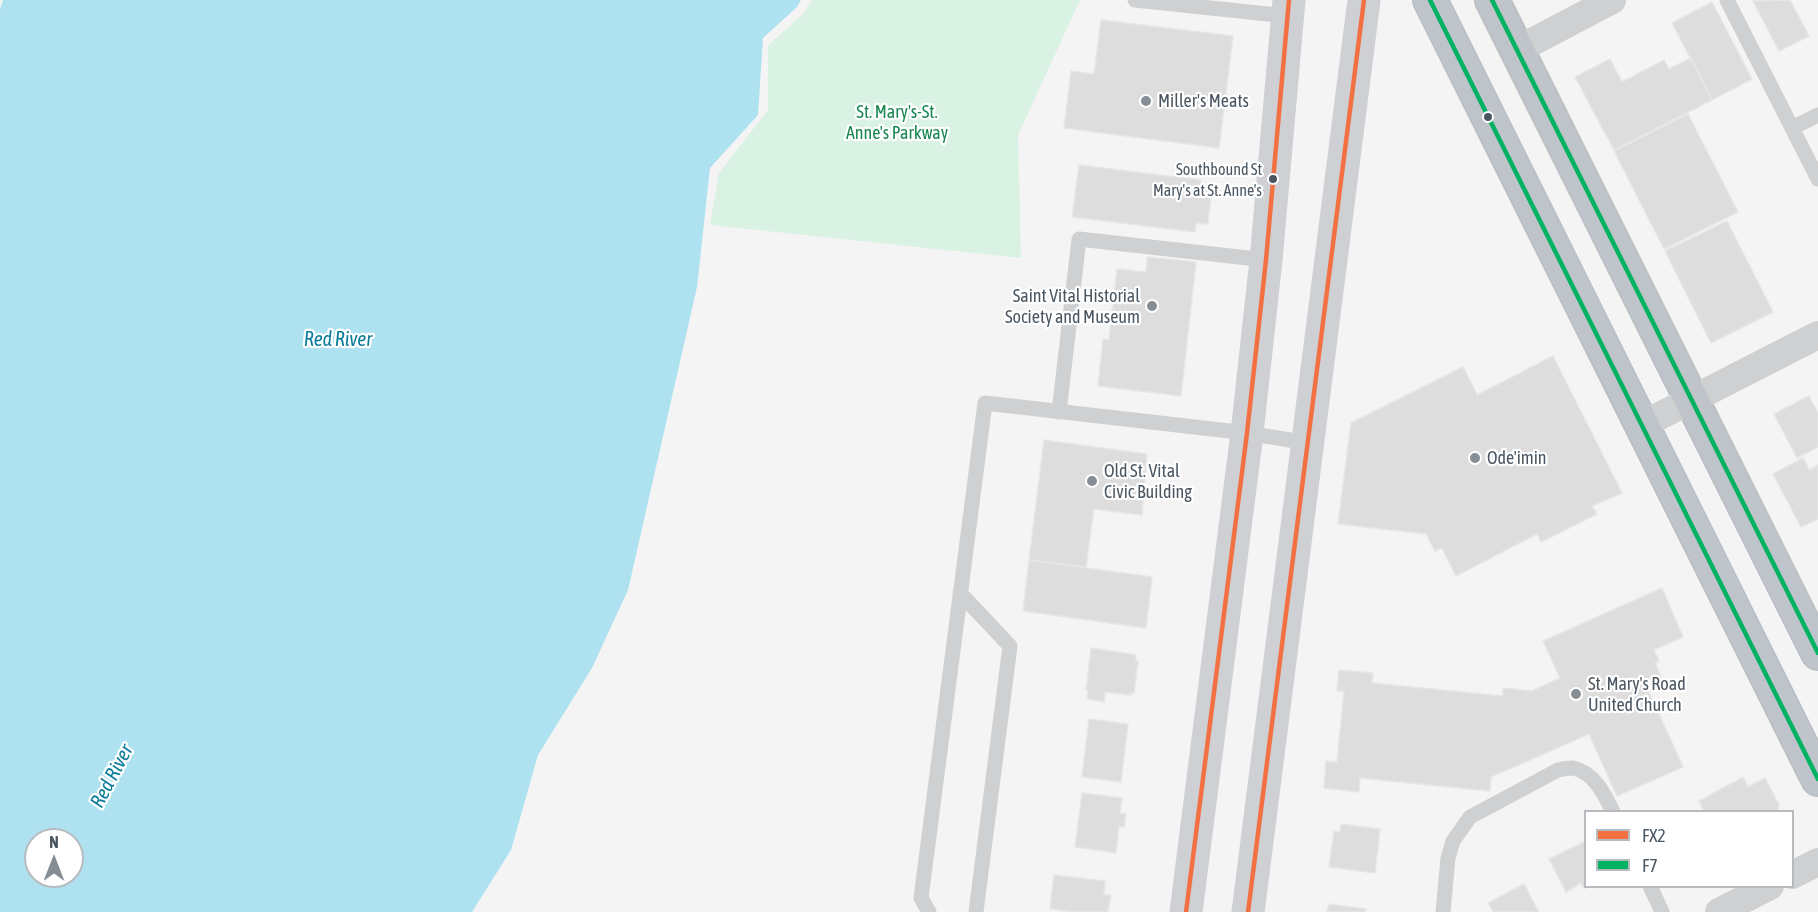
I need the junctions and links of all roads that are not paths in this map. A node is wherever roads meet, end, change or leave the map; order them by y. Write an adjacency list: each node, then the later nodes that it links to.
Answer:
1 (1135, 0): 7 (lane)
2 (1364, 0): 18 (main road)
3 (1430, 0): 16 (highway)
4 (1492, 0): 8 (highway)
5 (1612, 0): 8 (street)
6 (1727, 0): 10 (lane)
7 (1288, 8): 12 (main road)
8 (1517, 50): 14 (highway)
9 (1818, 115): 10 (lane)
10 (1792, 128): 11 (lane)
11 (1818, 179)
12 (1266, 260): 15 (lane); 17 (main road)
13 (1818, 335): 14 (street)
14 (1692, 400): 16 (street); 20 (highway)
15 (1059, 412): 17 (lane); 19 (lane)
16 (1642, 425): 21 (highway)
17 (1247, 433): 18 (lane); 29 (main road)
18 (1308, 443): 30 (main road)
19 (960, 592): 27 (lane); 28 (lane)
20 (1818, 653)
21 (1818, 779)
22 (1612, 810): 31 (lane)
23 (1818, 862): 24 (street)
24 (1794, 874)
25 (1651, 888): 32 (lane)
26 (1766, 888): 33 (street)
27 (929, 912)
28 (976, 912)
29 (1186, 912)
30 (1248, 912)
31 (1443, 912)
32 (1662, 912)
33 (1719, 912)

